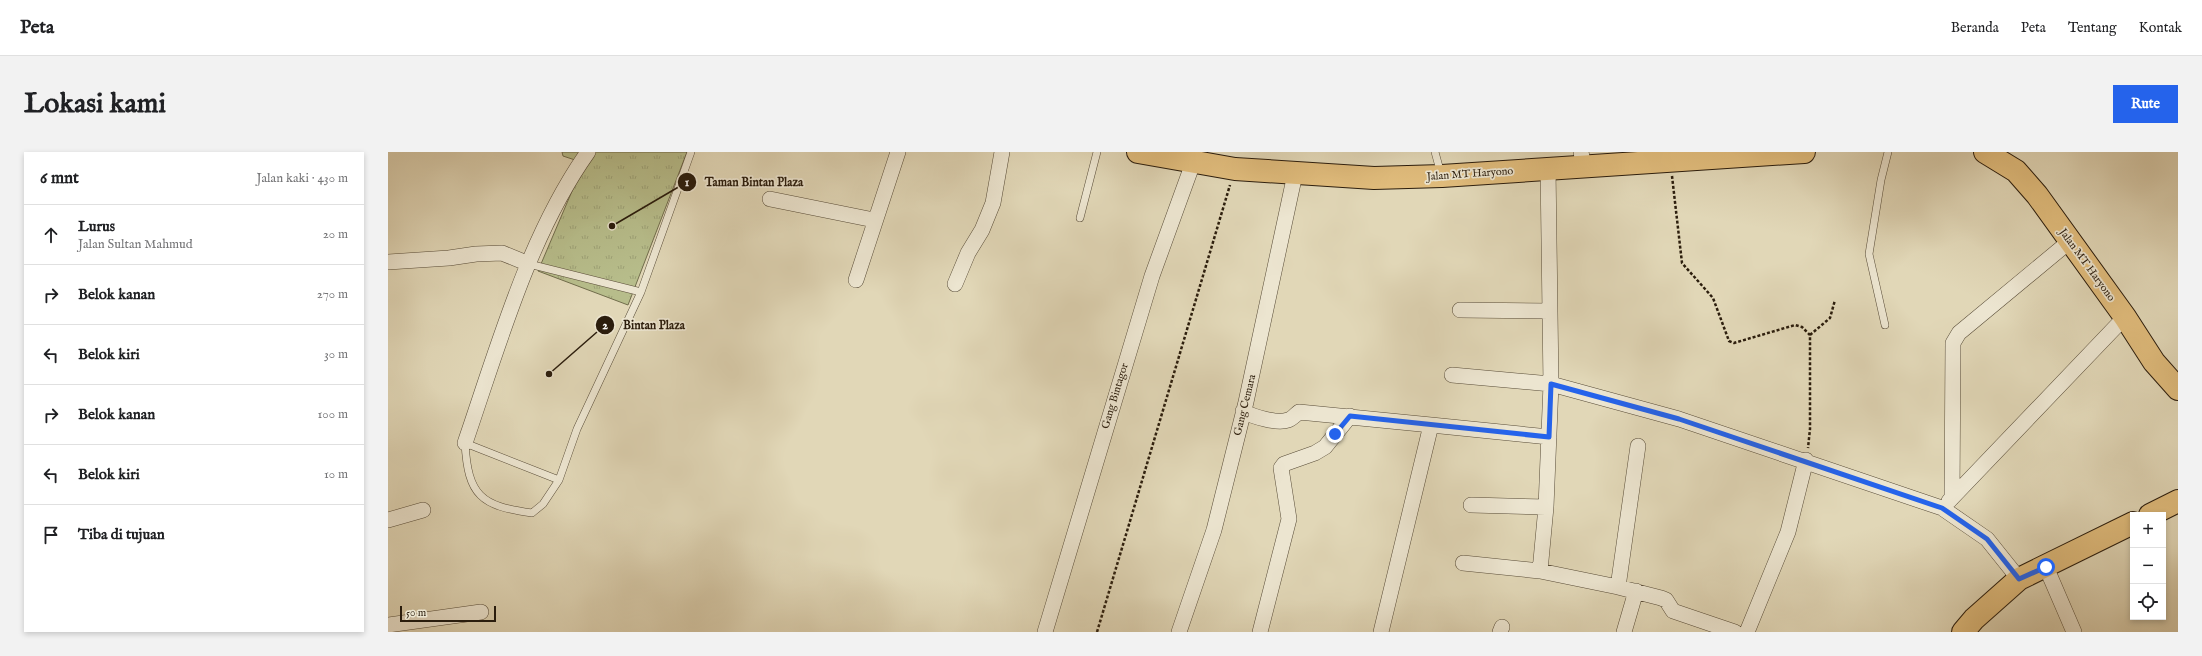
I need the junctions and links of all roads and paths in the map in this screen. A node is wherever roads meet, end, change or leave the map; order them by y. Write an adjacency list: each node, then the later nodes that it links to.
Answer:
1 (588, 152): 24 (street)
2 (691, 152): 27 (lane)
3 (898, 152): 21 (street)
4 (1002, 152): 26 (street)
5 (1097, 152): 20 (lane)
6 (1138, 152): 12 (main road, Jalan MT Haryono)
7 (1435, 152): 18 (lane)
8 (1804, 152): 11 (main road, Jalan MT Haryono)
9 (1888, 152): 32 (lane)
10 (1996, 154): 22 (main road, Jalan MT Haryono)
11 (1714, 155): 14 (main road, Jalan MT Haryono)
12 (1187, 159): 16 (main road, Jalan MT Haryono); 61 (street, Gang Bintagor)
13 (1583, 159): 14 (main road, Jalan MT Haryono); 15 (main road, Jalan MT Haryono)
14 (1670, 161): 33 (path)
15 (1548, 168): 18 (main road, Jalan MT Haryono); 30 (street)
16 (1235, 169): 17 (main road, Jalan MT Haryono); 62 (path)
17 (1295, 174): 18 (main road, Jalan MT Haryono); 37 (street, Gang Cemara)
18 (1442, 176)
19 (770, 199): 21 (street)
20 (1080, 218)
21 (874, 220): 25 (street)
22 (2070, 241): 31 (main road, Jalan MT Haryono); 46 (street)
23 (388, 262): 24 (street)
24 (529, 264): 27 (lane); 41 (street)
25 (856, 280)
26 (955, 284)
27 (641, 292): 44 (lane)
28 (1835, 300): 33 (path)
29 (1460, 310): 30 (street)
30 (1550, 312): 35 (street)
31 (2125, 317): 36 (main road, Jalan MT Haryono); 46 (street)
32 (1885, 326)
33 (1810, 335): 43 (path)
34 (1452, 375): 35 (street)
35 (1551, 384): 40 (street); 43 (street)
36 (2178, 390)
37 (1244, 411): 38 (street); 63 (street, Gang Cemara)
38 (1350, 416): 39 (street); 64 (street)
39 (1431, 425): 40 (street); 65 (street)
40 (1549, 437): 48 (street)
41 (465, 443): 44 (lane); 44 (lane)
42 (1638, 446): 57 (street)
43 (1806, 460): 46 (street); 68 (street)
44 (558, 480)
45 (2178, 501): 50 (main road)
46 (1947, 503): 56 (street)
47 (1471, 505): 48 (street)
48 (1546, 507): 55 (street)
49 (423, 510): 51 (street)
50 (2156, 512)
51 (388, 520)
52 (2130, 525): 54 (main road)
53 (1463, 563): 55 (street)
54 (2046, 567): 56 (main road); 70 (street)
55 (1540, 571): 57 (street)
56 (2019, 579): 69 (main road)
57 (1618, 587): 58 (street)
58 (1636, 592): 66 (street); 67 (street)
59 (481, 612): 60 (street)
60 (388, 625)
61 (1045, 632)
62 (1096, 632)
63 (1179, 632)
64 (1260, 632)
65 (1381, 632)
66 (1624, 632)
67 (1735, 632)
68 (1747, 632)
69 (1963, 632)
70 (2074, 632)

